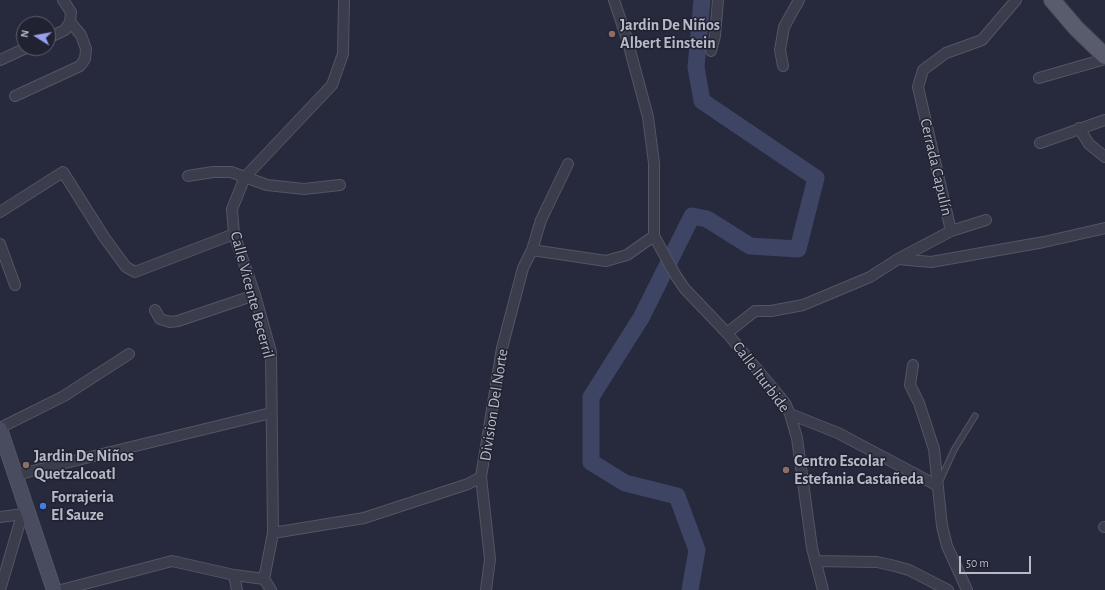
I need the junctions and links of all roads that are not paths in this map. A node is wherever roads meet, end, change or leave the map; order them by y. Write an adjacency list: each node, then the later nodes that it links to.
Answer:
1 (63, 0): 8 (street)
2 (344, 0): 24 (street, Calle Vicente Becerril)
3 (614, 0): 31 (street)
4 (718, 0): 10 (street)
5 (799, 0): 15 (street)
6 (1016, 0): 29 (street, Cerrada Capulín)
7 (1052, 0): 12 (main road)
8 (70, 22): 9 (street); 17 (street)
9 (56, 34)
10 (711, 51)
11 (16, 53): 14 (street)
12 (1105, 56)
13 (1105, 59): 16 (street)
14 (0, 60)
15 (783, 66)
16 (1039, 78)
17 (15, 96)
18 (1105, 120): 19 (street)
19 (1079, 128): 20 (street); 21 (street)
20 (1040, 143)
21 (1105, 157)
22 (568, 164): 33 (street, Division Del Norte)
23 (188, 176): 24 (street)
24 (245, 177): 25 (street); 30 (street, Calle Vicente Becerril)
25 (340, 185)
26 (0, 212): 30 (street)
27 (986, 220): 29 (street)
28 (1105, 228): 34 (street)
29 (951, 231): 34 (street, Cerrada Capulín)
30 (234, 234): 36 (street, Calle Vicente Becerril)
31 (656, 239): 33 (street); 38 (street, Calle Iturbide)
32 (0, 244): 35 (street)
33 (532, 250): 46 (street, Division Del Norte)
34 (898, 259): 38 (street, Cerrada Capulín)
35 (15, 285)
36 (255, 295): 37 (street); 41 (street, Calle Vicente Becerril)
37 (155, 310)
38 (727, 333): 42 (street, Calle Iturbide)
39 (130, 354): 44 (street)
40 (914, 365): 47 (street)
41 (272, 413): 45 (street); 50 (street, Calle Vicente Becerril)
42 (790, 414): 47 (street); 51 (street, Calle Iturbide)
43 (975, 416): 47 (lane)
44 (0, 428): 45 (main road)
45 (16, 475): 48 (main road)
46 (481, 476): 50 (street, Division Del Norte); 60 (street)
47 (938, 486): 63 (street)
48 (24, 510): 49 (street); 55 (street); 56 (main road)
49 (0, 517)
50 (273, 532): 53 (street)
51 (815, 561): 54 (street); 61 (street, Calle Iturbide)
52 (234, 575): 53 (street); 57 (street); 58 (street)
53 (264, 579): 59 (street)
54 (933, 586): 62 (street)
55 (0, 590)
56 (54, 590)
57 (61, 590)
58 (237, 590)
59 (271, 590)
60 (486, 590)
61 (823, 590)
62 (948, 590)
63 (967, 590)

